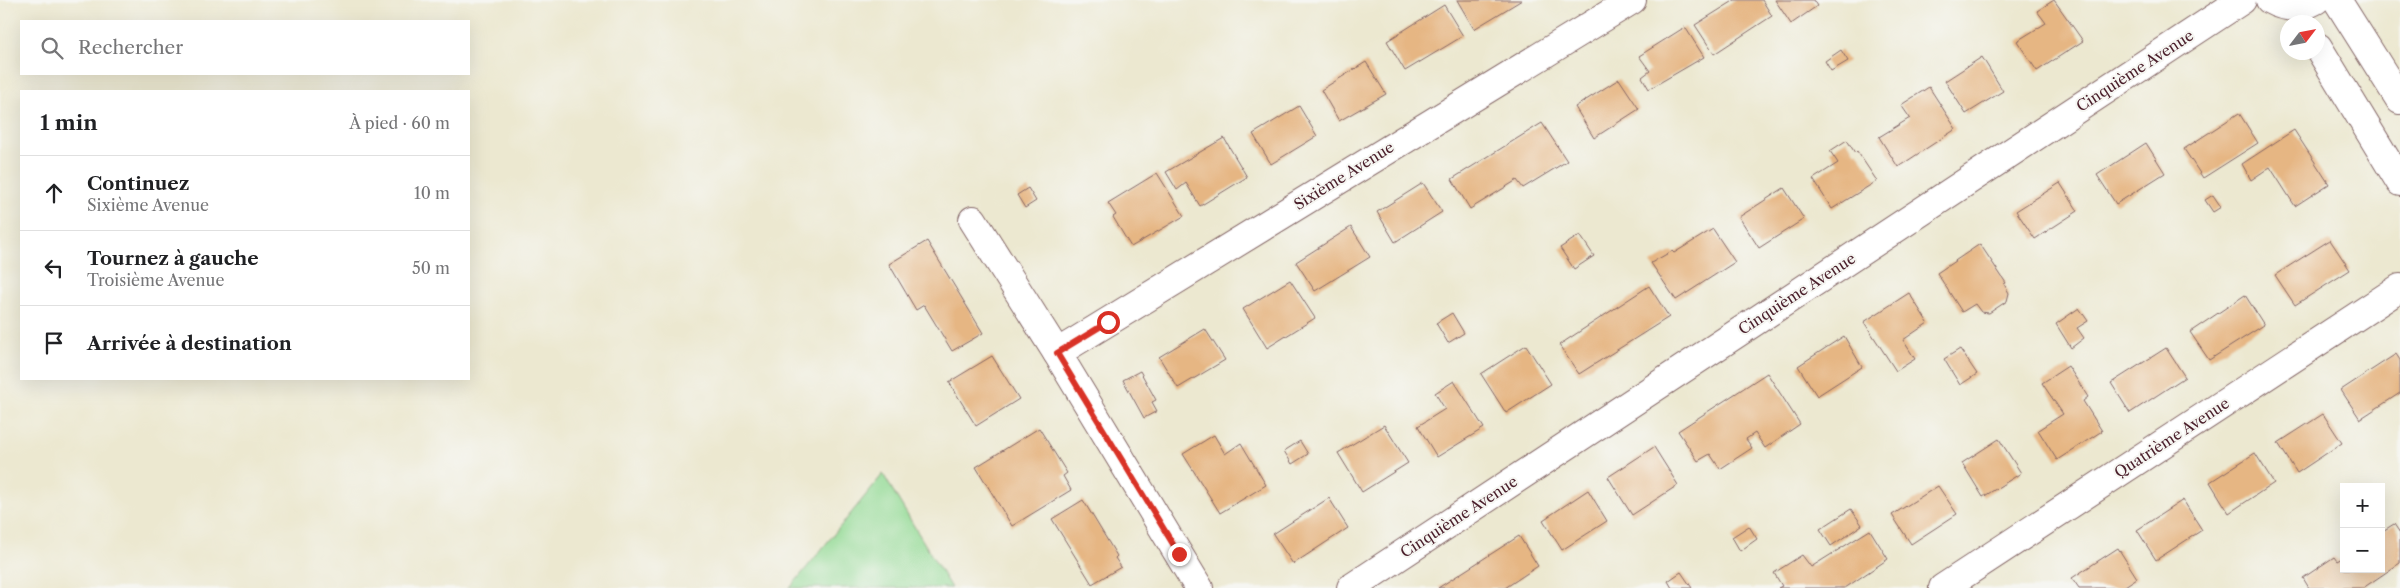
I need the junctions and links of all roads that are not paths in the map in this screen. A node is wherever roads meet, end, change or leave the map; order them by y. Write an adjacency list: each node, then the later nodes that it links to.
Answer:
1 (1632, 0): 9 (street, Sixième Avenue)
2 (2242, 0): 11 (street, Cinquième Avenue)
3 (2337, 0): 5 (street)
4 (2325, 59): 6 (street)
5 (2400, 100)
6 (2400, 182)
7 (973, 220): 9 (street)
8 (2400, 288): 12 (street, Quatrième Avenue)
9 (1057, 353): 10 (street)
10 (1199, 588)
11 (1351, 588)
12 (1943, 588)

